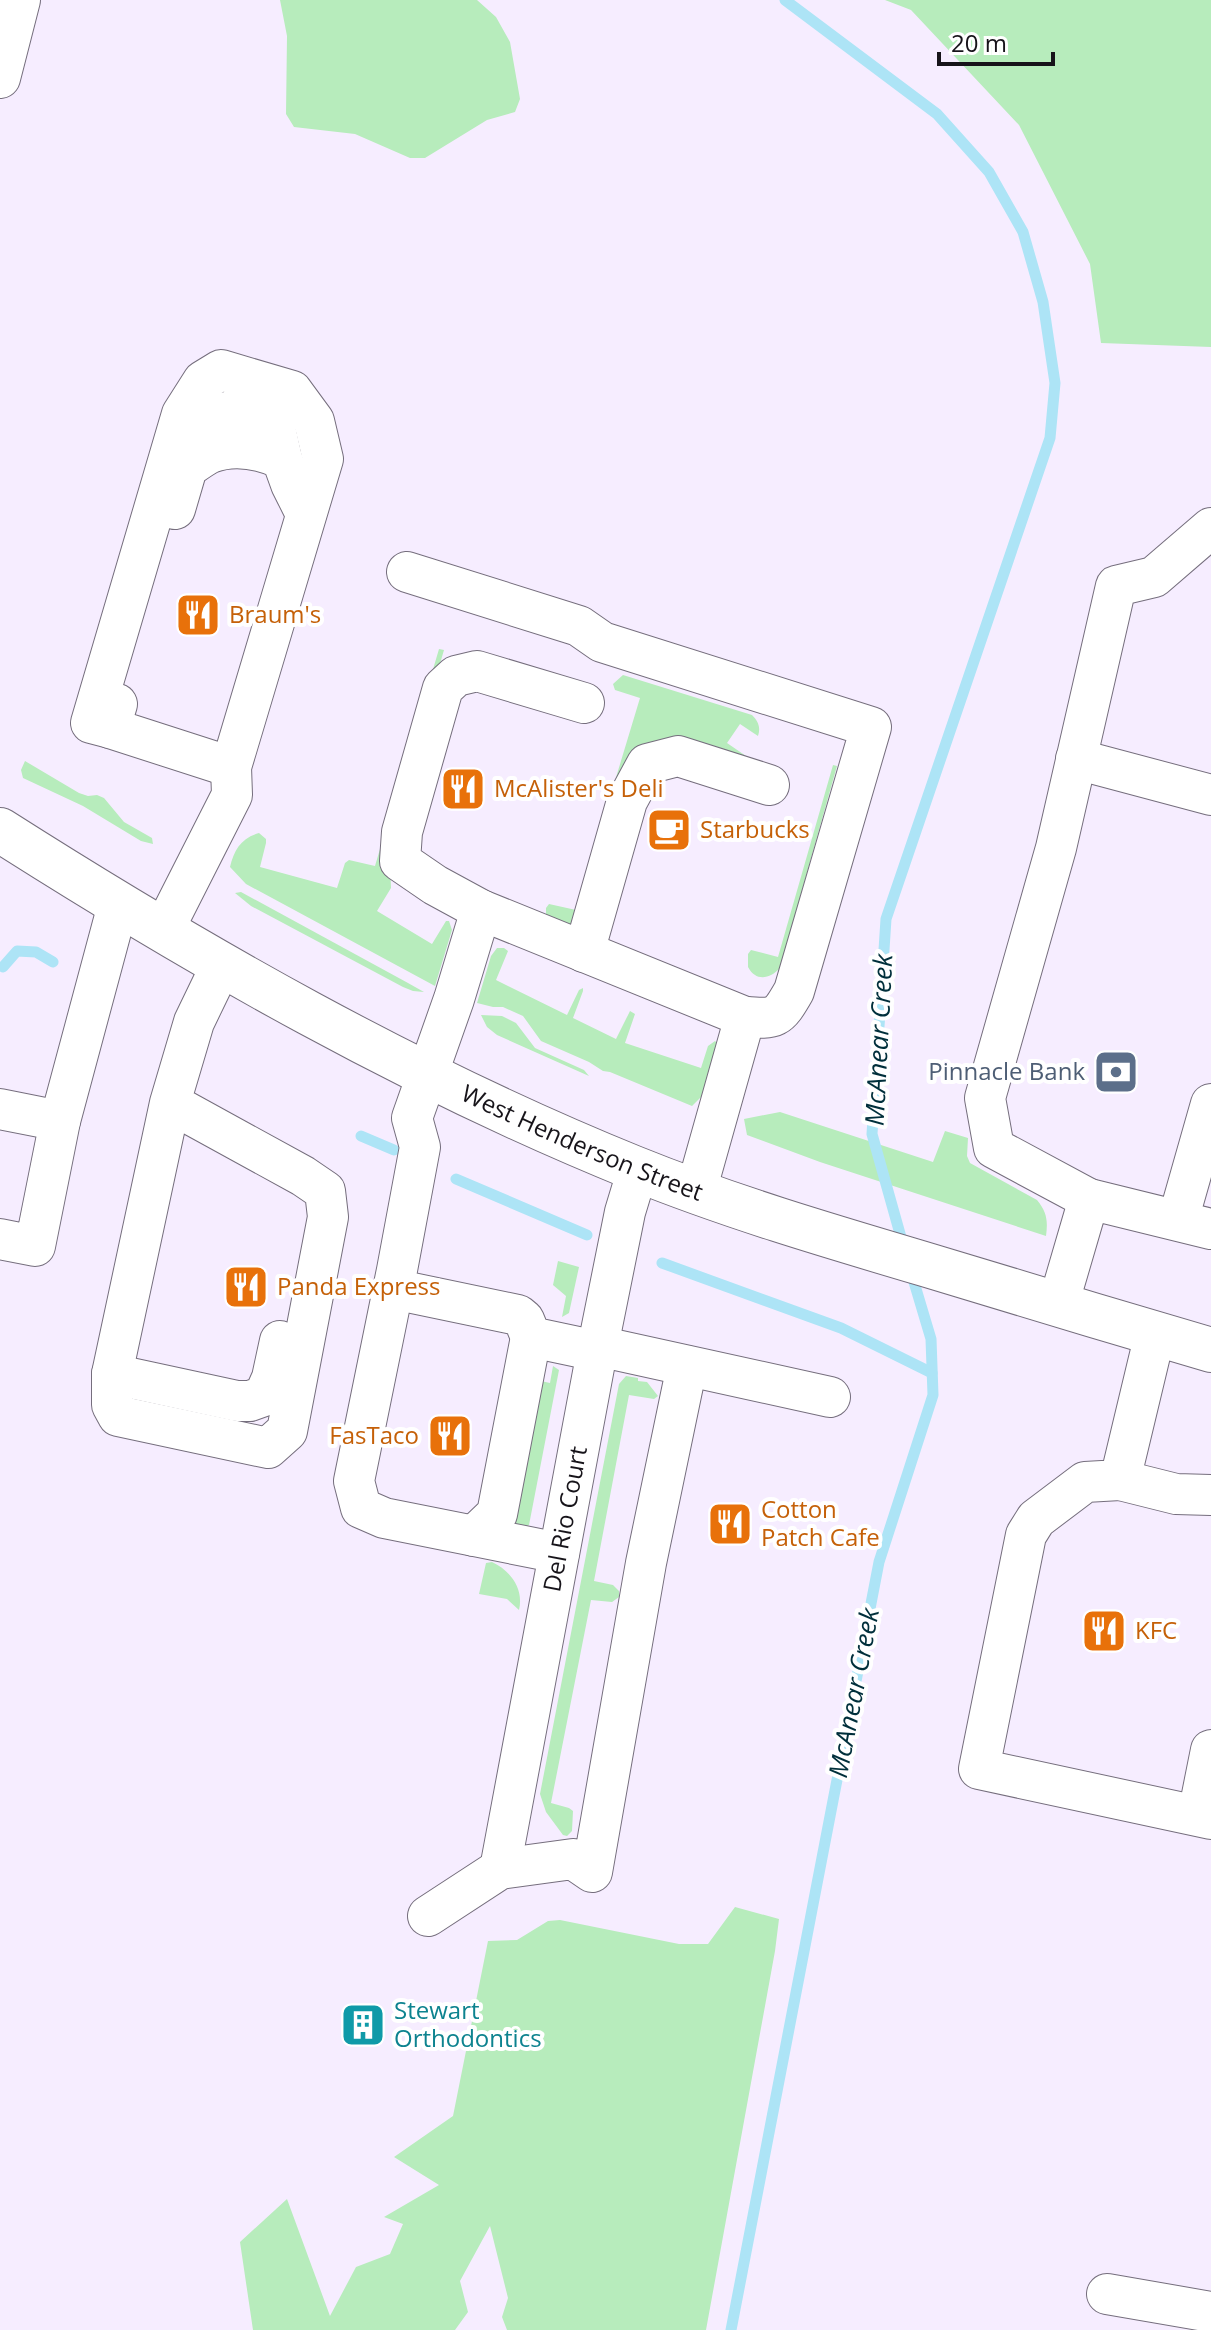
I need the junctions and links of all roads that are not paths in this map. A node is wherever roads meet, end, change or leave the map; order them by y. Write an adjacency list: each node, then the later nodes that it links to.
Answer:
1 (20, 0): 2 (street)
2 (0, 78)
3 (306, 514): 7 (street); 7 (street); 9 (street)
4 (1211, 528): 8 (street)
5 (407, 572): 18 (street)
6 (584, 703): 14 (street)
7 (110, 728): 9 (street)
8 (1076, 759): 11 (street); 26 (street)
9 (231, 767): 15 (street)
10 (769, 785): 16 (street)
11 (1211, 795)
12 (0, 830): 13 (main road, West Henderson Street)
13 (118, 905): 15 (main road, West Henderson Street); 23 (street)
14 (481, 910): 16 (street); 19 (street)
15 (163, 931): 17 (main road, West Henderson Street)
16 (584, 952): 18 (street)
17 (222, 964): 19 (main road, West Henderson Street); 20 (street)
18 (745, 1017): 25 (street)
19 (428, 1074): 24 (main road, West Henderson Street); 29 (street)
20 (170, 1103): 20 (street)
21 (1211, 1104): 27 (street)
22 (0, 1109): 23 (street)
23 (60, 1121): 28 (street)
24 (638, 1169): 25 (main road, West Henderson Street); 33 (street, Del Rio Court)
25 (696, 1191): 30 (main road, West Henderson Street)
26 (1089, 1199): 27 (street); 30 (street)
27 (1194, 1224)
28 (0, 1239)
29 (393, 1289): 32 (street); 39 (street)
30 (1053, 1304): 31 (main road, West Henderson Street)
31 (1155, 1334): 34 (main road, West Henderson Street); 37 (street)
32 (531, 1337): 33 (street); 39 (street)
33 (597, 1348): 35 (street); 40 (street, Del Rio Court)
34 (1211, 1350)
35 (687, 1366): 36 (street); 43 (street)
36 (830, 1397)
37 (1120, 1480): 38 (street); 42 (street)
38 (1211, 1495)
39 (474, 1536): 40 (street)
40 (559, 1553): 43 (street, Del Rio Court)
41 (1211, 1750): 42 (street)
42 (1205, 1817)
43 (500, 1869): 44 (street)
44 (428, 1916)
45 (1124, 2307): 46 (street)
46 (1211, 2312)

